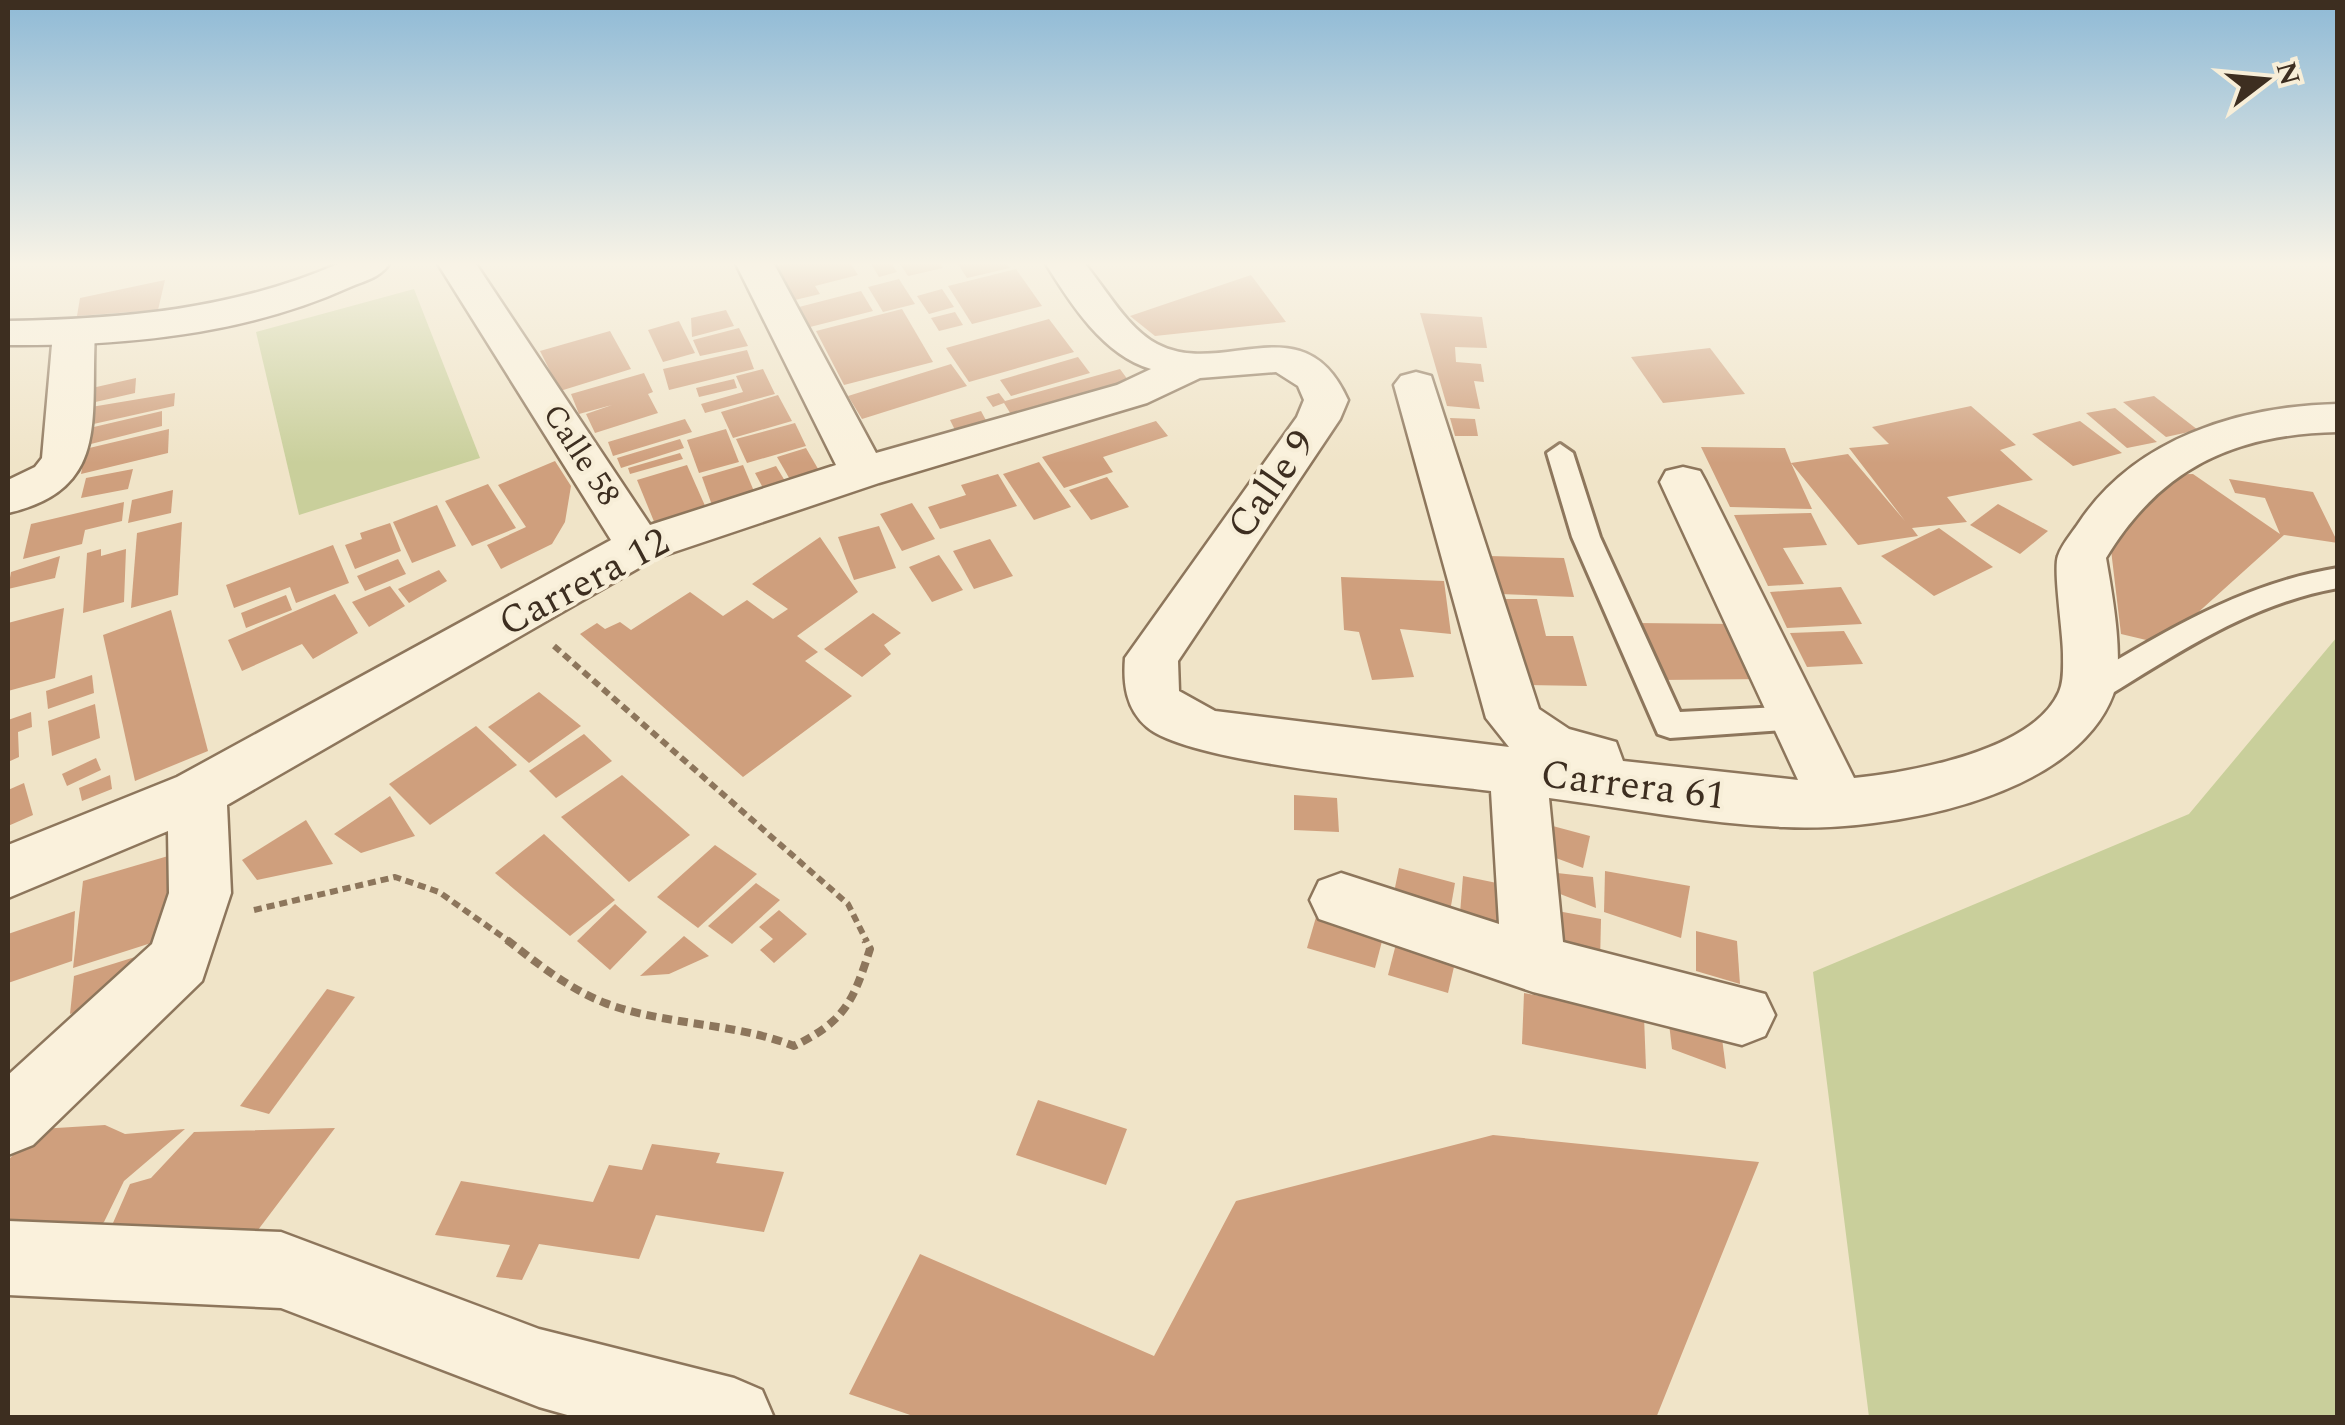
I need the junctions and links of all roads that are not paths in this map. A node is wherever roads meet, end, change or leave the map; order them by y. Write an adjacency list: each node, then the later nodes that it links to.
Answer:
1 (124, 330): 5 (street)
2 (500, 330): 14 (street, Calle 58)
3 (790, 330): 11 (street)
4 (1118, 330): 7 (street)
5 (74, 333): 6 (street); 13 (street)
6 (8, 334)
7 (1190, 366): 11 (street, Carrera 12); 17 (street, Calle 9)
8 (1416, 384): 21 (street)
9 (2338, 418): 16 (street)
10 (1560, 453): 18 (lane)
11 (863, 472): 14 (street, Carrera 12)
12 (1683, 482): 18 (street)
13 (8, 498)
14 (639, 546): 20 (street, Carrera 12)
15 (2338, 578): 16 (lane)
16 (2087, 693): 22 (street, Carrera 61)
17 (1156, 703): 19 (street, Carrera 61)
18 (1800, 719): 22 (street)
19 (1518, 772): 21 (street, Carrera 61); 25 (street)
20 (197, 794): 23 (street, Carrera 12); 27 (street)
21 (1745, 800): 22 (street, Carrera 61)
22 (1838, 803)
23 (8, 872)
24 (1341, 900): 25 (street)
25 (1533, 964): 26 (street)
26 (1742, 1015)
27 (8, 1121)
28 (8, 1258): 29 (street)
29 (734, 1418)

